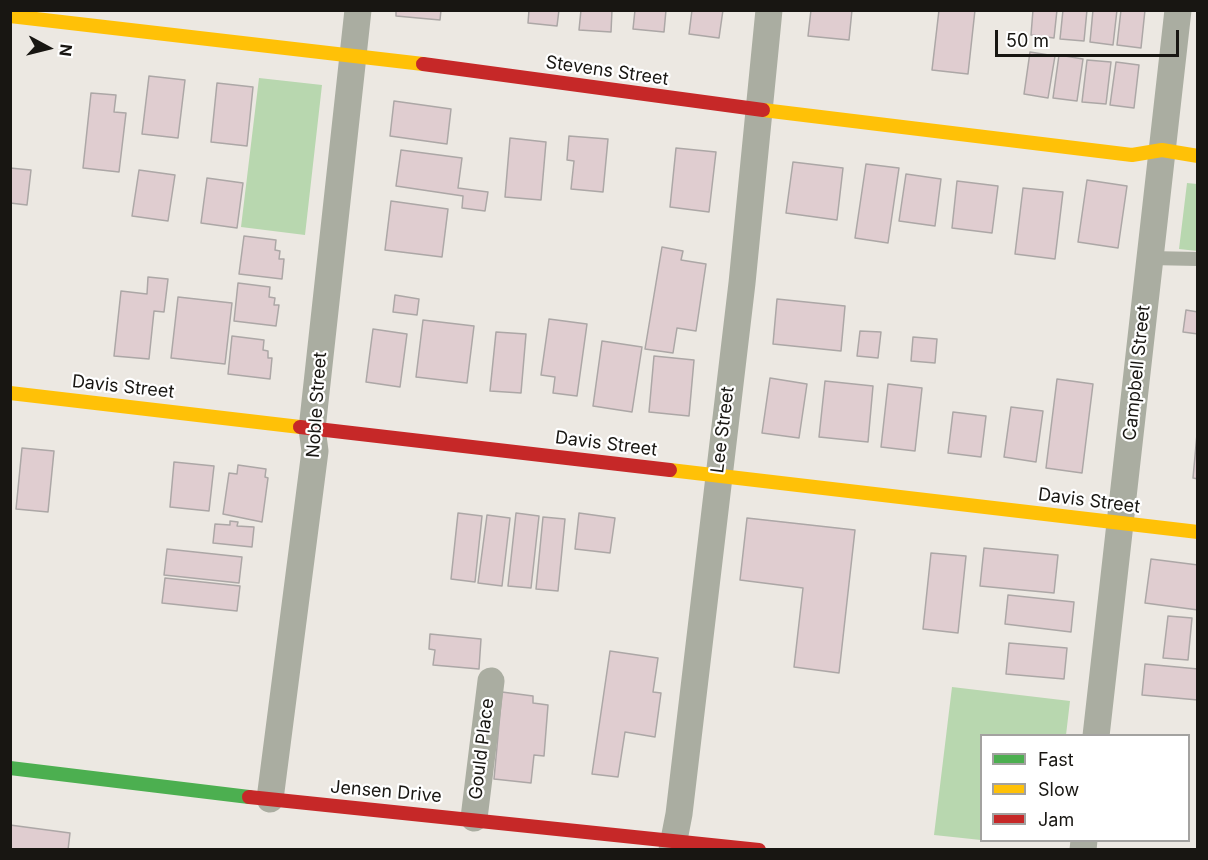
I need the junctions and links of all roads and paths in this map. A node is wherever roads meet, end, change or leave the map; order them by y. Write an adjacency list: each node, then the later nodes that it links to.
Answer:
1 (358, 10): 5 (street, Noble Street)
2 (769, 10): 6 (street, Lee Street)
3 (1178, 10): 7 (street, Campbell Street)
4 (10, 16): 5 (street, Stevens Street)
5 (354, 54): 6 (street, Stevens Street); 12 (street, Noble Street)
6 (759, 110): 7 (street, Stevens Street); 13 (street, Lee Street)
7 (1162, 150): 8 (street, Stevens Street); 9 (street, Campbell Street)
8 (1197, 156)
9 (1150, 258): 10 (lane); 14 (street, Campbell Street)
10 (1197, 259)
11 (10, 393): 12 (street, Davis Street)
12 (312, 429): 13 (street, Davis Street); 19 (street, Noble Street)
13 (717, 476): 14 (street, Davis Street); 21 (street, Lee Street)
14 (1120, 523): 15 (street, Davis Street); 17 (street, Campbell Street)
15 (1197, 532)
16 (491, 681): 20 (street, Gould Place)
17 (1096, 734)
18 (10, 768): 19 (street, Jensen Drive)
19 (270, 799): 20 (street, Jensen Drive)
20 (474, 818): 21 (street, Jensen Drive)
21 (673, 845): 22 (street, Jensen Drive)
22 (759, 849)

